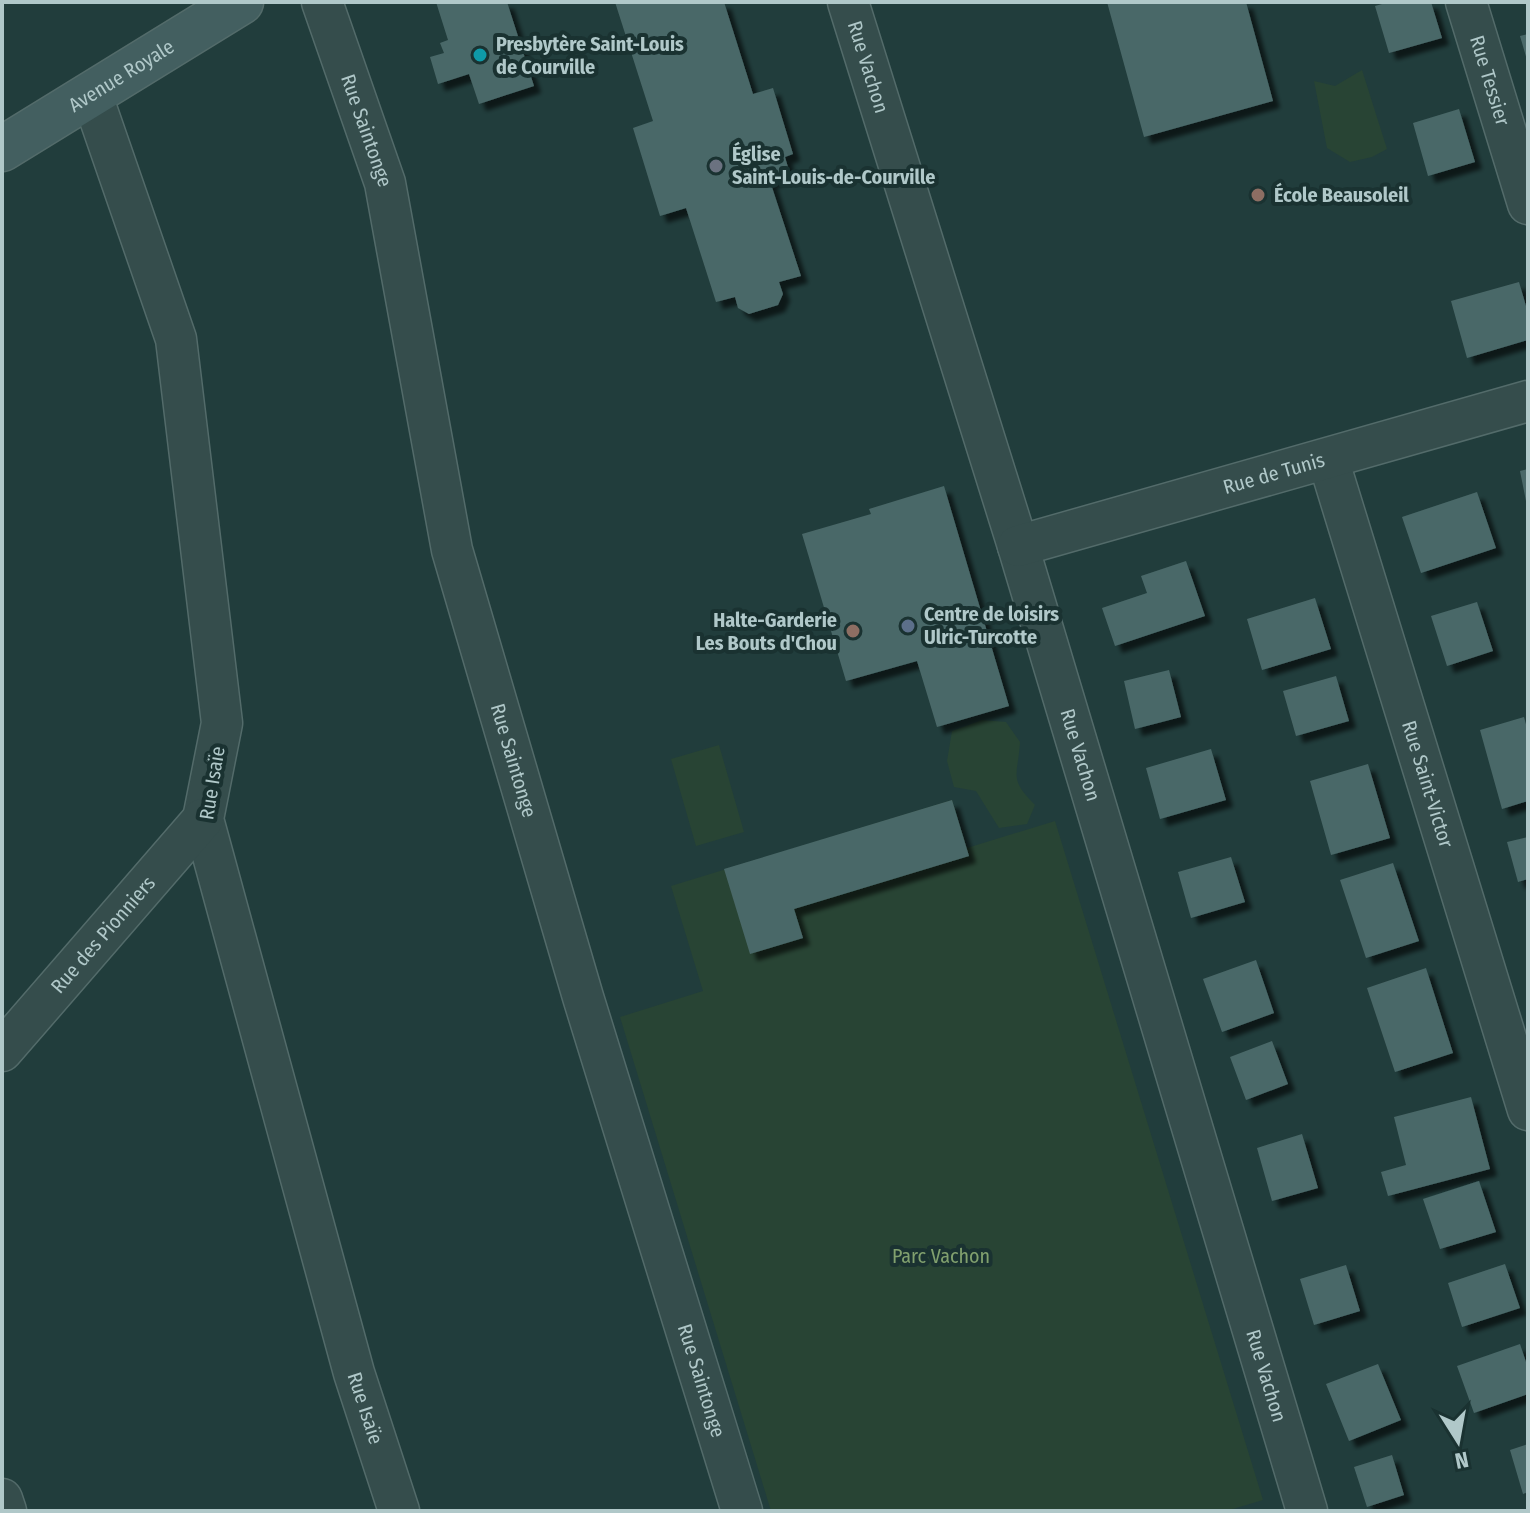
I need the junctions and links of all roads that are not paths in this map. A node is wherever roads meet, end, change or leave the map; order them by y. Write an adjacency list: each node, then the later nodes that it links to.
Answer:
1 (241, 2): 5 (main road, Avenue Royale)
2 (322, 2): 17 (street, Rue Saintonge)
3 (848, 2): 10 (street, Rue Vachon)
4 (1466, 2): 7 (street, Rue Tessier)
5 (91, 93): 6 (main road, Avenue Royale); 11 (street, Rue Isaïe)
6 (2, 149)
7 (1528, 204)
8 (1528, 401): 9 (street, Rue de Tunis)
9 (1328, 459): 10 (street, Rue de Tunis); 13 (street, Rue Saint-Victor)
10 (1018, 546): 18 (street, Rue Vachon)
11 (203, 819): 12 (street, Rue des Pionniers); 16 (street, Rue Isaïe)
12 (2, 1051)
13 (1528, 1110)
14 (2, 1499): 15 (street)
15 (6, 1511)
16 (399, 1511)
17 (742, 1511)
18 (1307, 1511)

